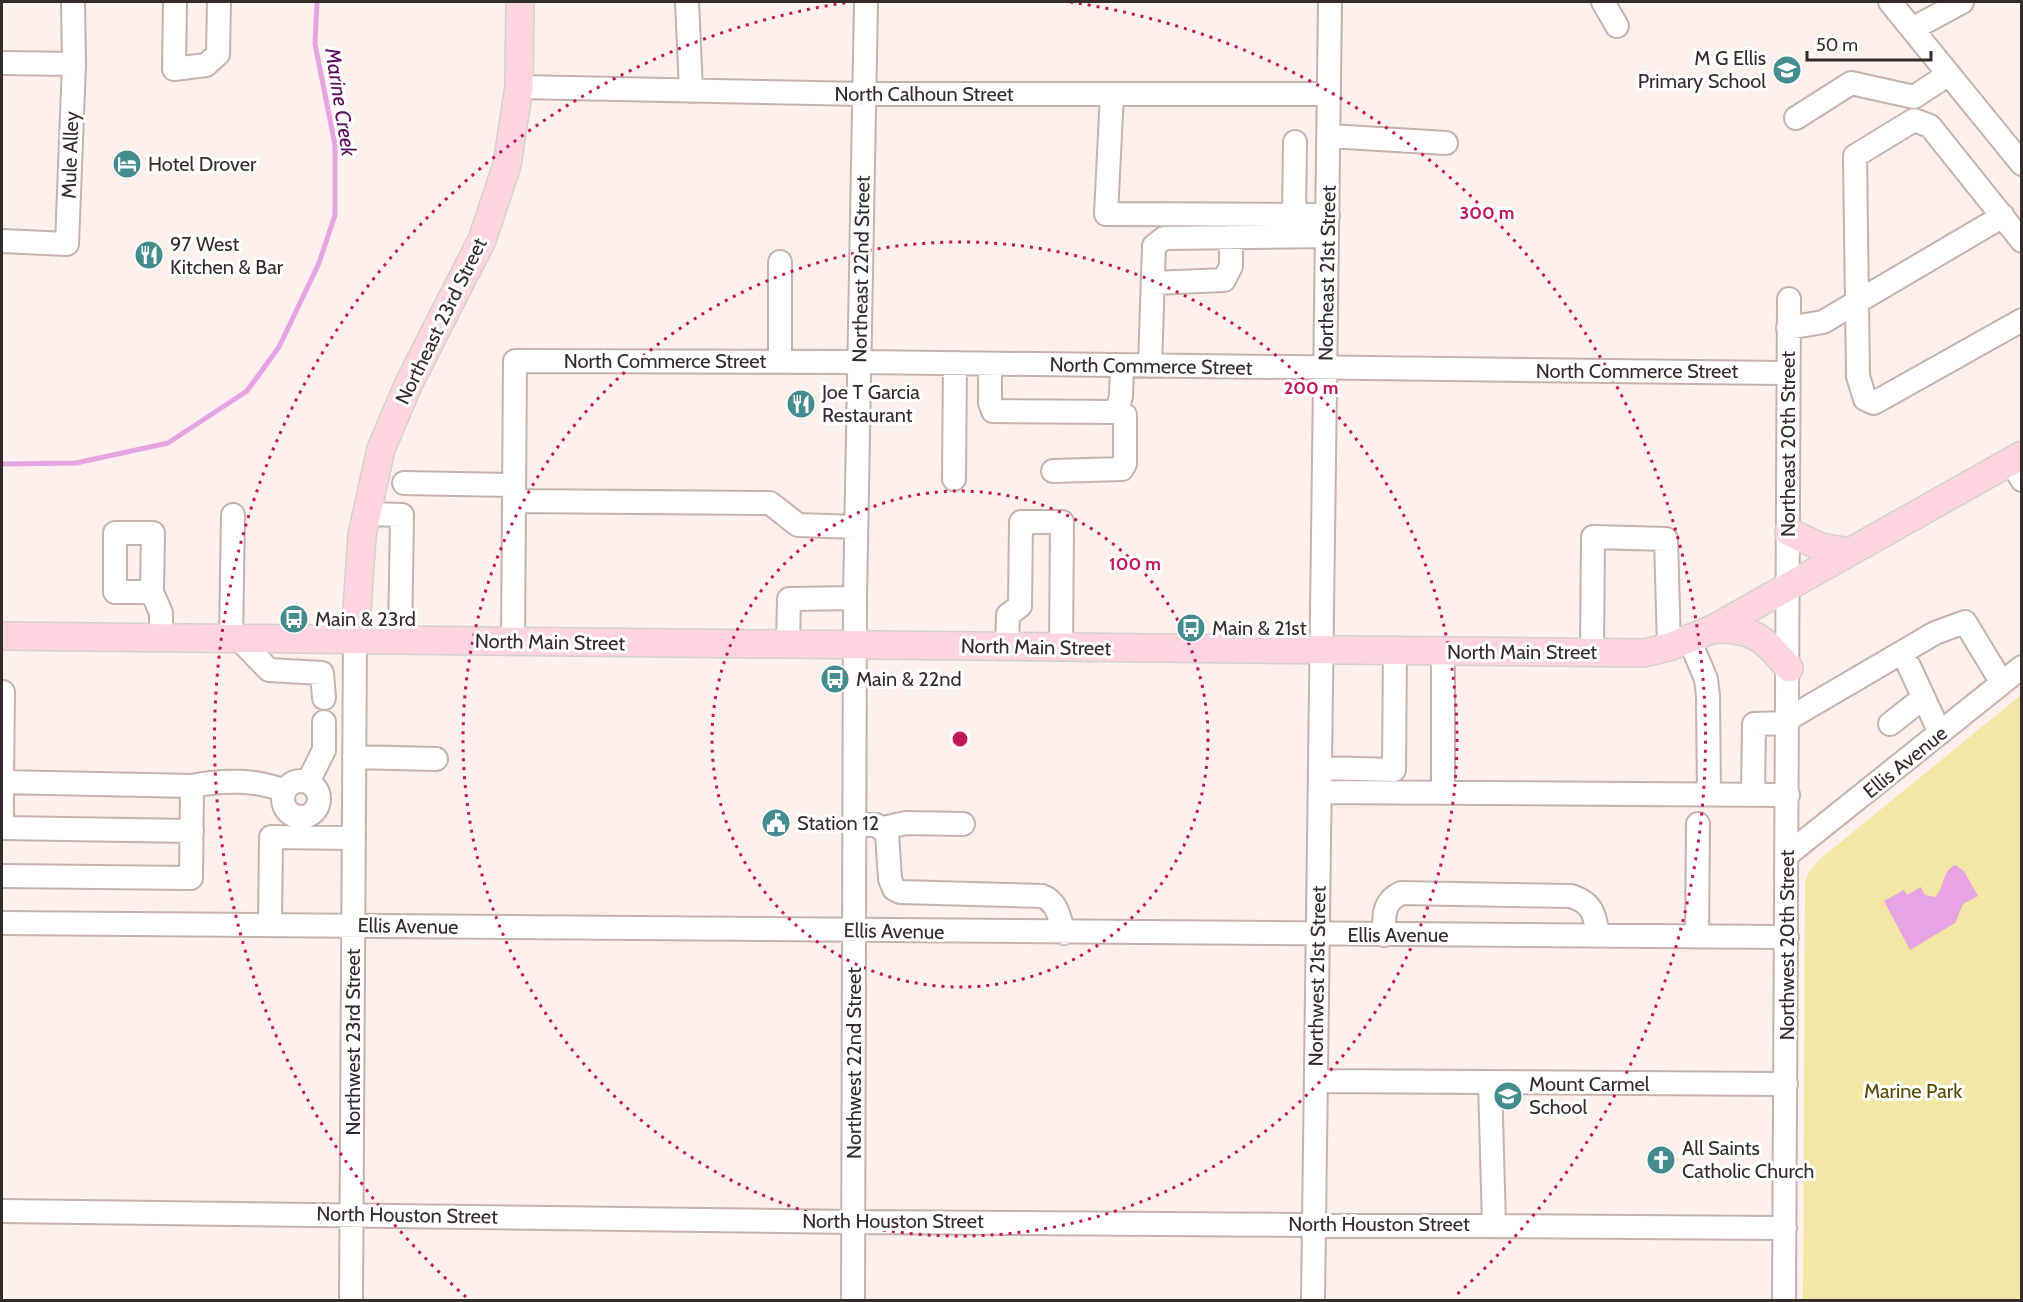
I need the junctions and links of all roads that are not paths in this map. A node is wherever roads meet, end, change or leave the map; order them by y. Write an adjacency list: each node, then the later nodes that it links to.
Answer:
1 (73, 2): 14 (street, Mule Alley)
2 (175, 2): 3 (street)
3 (219, 2)
4 (520, 2): 16 (main road, Northeast 23rd Street)
5 (687, 2): 17 (street)
6 (866, 2): 18 (street, Northeast 22nd Street)
7 (1330, 2): 20 (street, Northeast 21st Street)
8 (1603, 2): 11 (street)
9 (1890, 2): 12 (street)
10 (1962, 2): 12 (street)
11 (1617, 26)
12 (1912, 29): 15 (street)
13 (2, 63): 14 (street)
14 (74, 64): 30 (street, Mule Alley)
15 (1949, 74): 21 (street); 25 (street)
16 (519, 87): 17 (street, North Calhoun Street); 52 (main road, Northeast 23rd Street)
17 (691, 91): 18 (street, North Calhoun Street)
18 (865, 94): 19 (street, North Calhoun Street); 39 (street, Northeast 22nd Street)
19 (1112, 94): 20 (street, North Calhoun Street); 26 (street)
20 (1329, 94): 22 (street, Northeast 21st Street)
21 (1796, 118)
22 (1329, 136): 24 (street); 28 (street, Northeast 21st Street)
23 (1295, 142): 26 (street)
24 (1446, 143)
25 (2022, 164)
26 (1294, 215): 28 (street)
27 (2003, 216): 31 (street); 35 (street); 35 (street)
28 (1327, 226): 29 (street); 44 (street, Northeast 21st Street)
29 (1231, 237): 33 (street); 33 (street)
30 (2, 241)
31 (2022, 241)
32 (780, 262): 38 (street)
33 (1153, 283): 43 (street)
34 (1789, 298): 37 (street, Northeast 20th Street)
35 (1857, 302): 36 (street); 37 (street)
36 (2022, 320)
37 (1788, 328): 45 (street, Northeast 20th Street)
38 (780, 362): 39 (street, North Commerce Street); 51 (street, North Commerce Street)
39 (859, 362): 40 (street, North Commerce Street); 54 (street, Northeast 22nd Street)
40 (955, 363): 41 (street, North Commerce Street); 49 (street)
41 (990, 364): 42 (street, North Commerce Street); 46 (street)
42 (1122, 366): 43 (street, North Commerce Street); 46 (street)
43 (1150, 366): 44 (street, North Commerce Street)
44 (1325, 369): 45 (street, North Commerce Street); 73 (street, Northeast 21st Street)
45 (1788, 373): 55 (street, Northeast 20th Street)
46 (1117, 412): 48 (street)
47 (2018, 465): 56 (main road, North Main Street)
48 (1053, 471)
49 (954, 478)
50 (404, 483): 51 (street)
51 (514, 493): 54 (street); 66 (street)
52 (366, 514): 64 (main road, Northeast 23rd Street); 65 (street)
53 (233, 516): 63 (street)
54 (856, 527): 59 (street, Northeast 22nd Street)
55 (1789, 532): 56 (main road); 57 (street, Northeast 20th Street)
56 (1849, 552): 57 (main road, North Main Street)
57 (1788, 589): 60 (main road, North Main Street); 78 (street, Northwest 20th Street)
58 (152, 592): 62 (street)
59 (855, 598): 68 (street); 69 (street, Northeast 22nd Street)
60 (1713, 628): 67 (main road, North Main Street); 78 (main road)
61 (2, 636): 62 (main road, North Main Street)
62 (161, 638): 63 (main road, North Main Street)
63 (235, 639): 64 (main road, North Main Street); 81 (street)
64 (355, 640): 65 (main road, North Main Street); 87 (street, Northwest 23rd Street)
65 (400, 640): 66 (main road, North Main Street)
66 (513, 641): 68 (main road, North Main Street)
67 (1679, 643): 75 (main road, North Main Street); 75 (street); 96 (street)
68 (788, 644): 69 (main road, North Main Street)
69 (856, 645): 70 (main road, North Main Street); 102 (street, Northwest 22nd Street)
70 (1007, 647): 71 (main road, North Main Street); 71 (street)
71 (1062, 648): 73 (main road, North Main Street)
72 (1395, 651): 73 (main road, North Main Street); 74 (main road, North Main Street); 89 (street)
73 (1322, 652): 89 (street, Northwest 21st Street)
74 (1443, 652): 75 (main road, North Main Street); 95 (street)
75 (1592, 653)
76 (1909, 666): 82 (street)
77 (2022, 667): 79 (street, Ellis Avenue)
78 (1789, 668): 83 (street, Northwest 20th Street)
79 (2002, 683): 83 (street); 86 (street, Ellis Avenue)
80 (3, 692): 90 (street)
81 (324, 698)
82 (1923, 698): 85 (street); 86 (street)
83 (1788, 721): 97 (street); 98 (street, Northwest 20th Street)
84 (324, 722): 92 (street)
85 (1890, 724)
86 (1940, 733): 107 (street, Ellis Avenue)
87 (354, 757): 88 (street); 99 (street, Northwest 23rd Street)
88 (436, 759)
89 (1321, 768): 94 (street, Northwest 21st Street)
90 (2, 782): 91 (street); 103 (street)
91 (192, 786): 93 (street); 105 (street)
92 (314, 790): 93 (street); 93 (street); 99 (street)
93 (284, 791)
94 (1320, 792): 95 (street); 116 (street, Northwest 21st Street)
95 (1443, 792): 96 (street)
96 (1709, 794): 97 (street)
97 (1753, 794): 98 (street)
98 (1788, 795): 107 (street, Northwest 20th Street)
99 (354, 800): 106 (street, Northwest 23rd Street)
100 (963, 824): 104 (street)
101 (1698, 824): 119 (street)
102 (855, 825): 104 (street); 113 (street, Northwest 22nd Street)
103 (2, 828): 105 (street)
104 (883, 828): 109 (street)
105 (192, 831): 108 (street)
106 (354, 838): 111 (street); 112 (street, Northwest 23rd Street)
107 (1787, 855): 120 (street, Northwest 20th Street)
108 (2, 876)
109 (968, 894): 114 (street); 115 (street)
110 (2, 923): 111 (street, Ellis Avenue)
111 (270, 925): 112 (street, Ellis Avenue)
112 (353, 926): 113 (street, Ellis Avenue); 125 (street, Northwest 23rd Street)
113 (854, 931): 114 (street, Ellis Avenue); 126 (street, Northwest 22nd Street)
114 (970, 932): 115 (street, Ellis Avenue)
115 (1064, 933): 116 (street, Ellis Avenue)
116 (1318, 935): 117 (street, Ellis Avenue); 121 (street, Northwest 21st Street)
117 (1384, 936): 118 (street, Ellis Avenue); 118 (street)
118 (1598, 936): 119 (street, Ellis Avenue)
119 (1697, 937): 120 (street, Ellis Avenue)
120 (1787, 937): 123 (street, Northwest 20th Street)
121 (1316, 1081): 122 (street); 127 (street, Northwest 21st Street)
122 (1490, 1082): 123 (street); 128 (street)
123 (1786, 1084): 129 (street, Northwest 20th Street)
124 (2, 1211): 125 (street, North Houston Street)
125 (352, 1214): 126 (street, North Houston Street); 130 (street, Northwest 23rd Street)
126 (853, 1222): 127 (street, North Houston Street); 131 (street, Northwest 22nd Street)
127 (1314, 1223): 128 (street, North Houston Street); 132 (street, Northwest 21st Street)
128 (1494, 1225): 129 (street, North Houston Street)
129 (1785, 1228): 133 (street, Northwest 20th Street)
130 (351, 1300)
131 (853, 1300)
132 (1313, 1300)
133 (1784, 1300)

